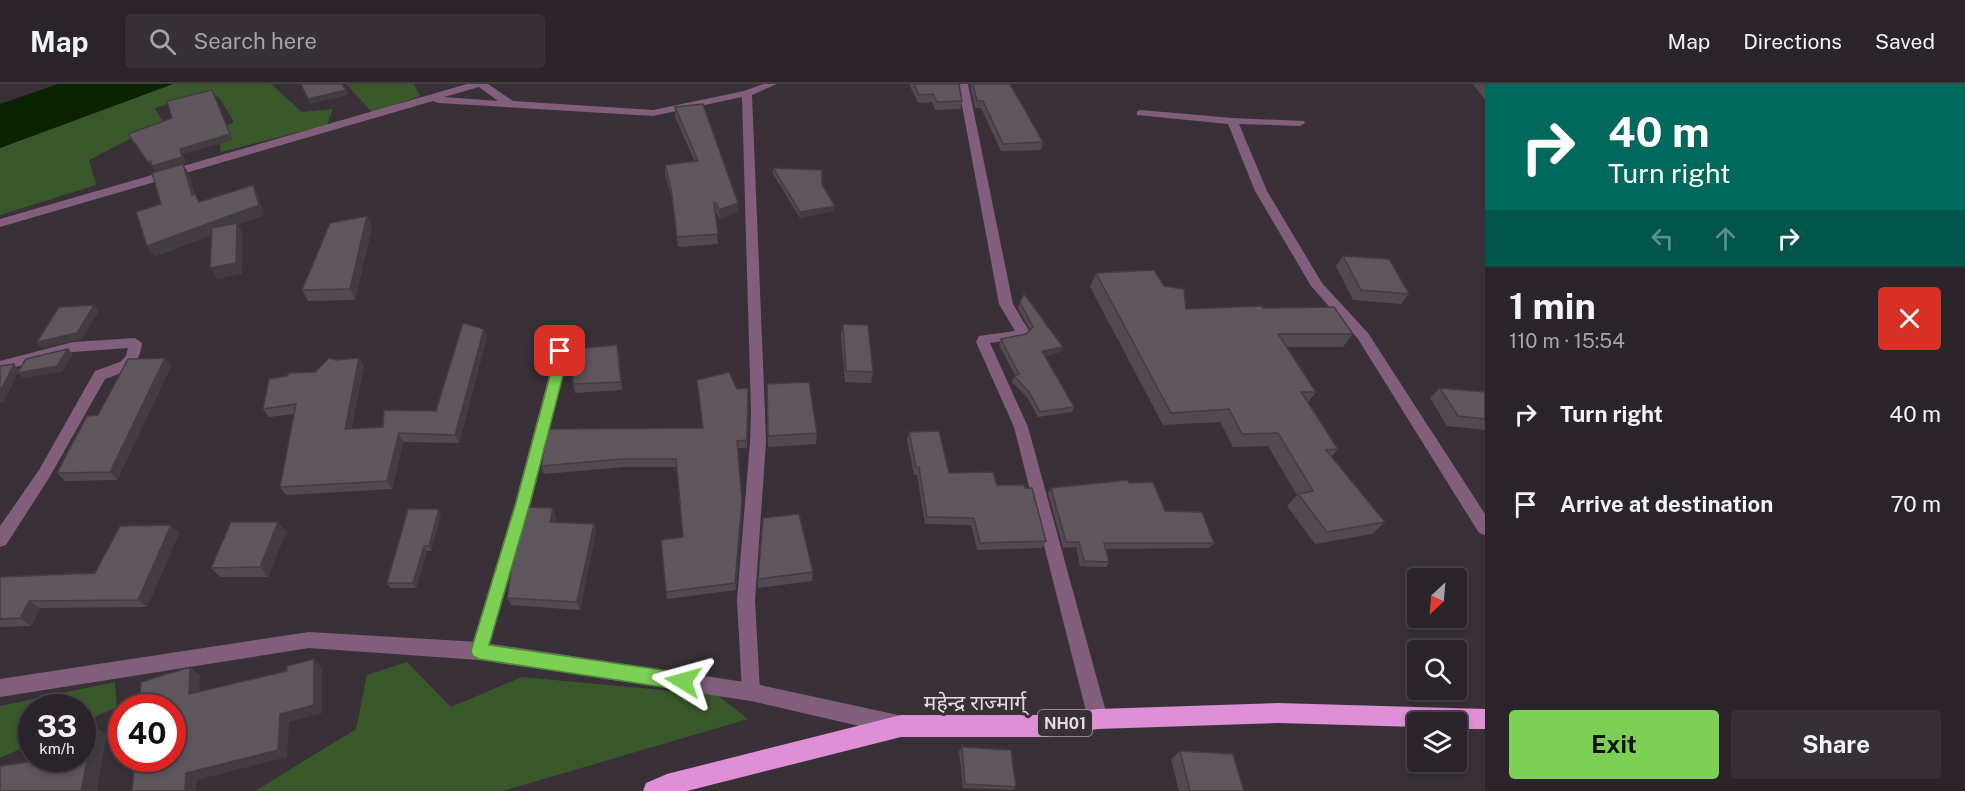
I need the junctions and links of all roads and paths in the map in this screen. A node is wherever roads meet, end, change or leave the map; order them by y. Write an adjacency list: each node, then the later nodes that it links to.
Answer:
1 (477, 84): 6 (street)
2 (482, 84): 7 (street)
3 (772, 84): 5 (street)
4 (963, 84): 19 (street)
5 (747, 93): 7 (street); 18 (street)
6 (429, 99): 7 (street); 11 (street)
7 (511, 105)
8 (1141, 113): 9 (street)
9 (1232, 121): 10 (street); 14 (street)
10 (1299, 123)
11 (0, 223)
12 (562, 334): 16 (street)
13 (0, 366): 15 (street)
14 (1485, 528)
15 (0, 540)
16 (479, 651): 17 (street); 18 (street)
17 (0, 688)
18 (751, 692): 21 (street)
19 (1098, 719): 20 (highway, महेन्द्र राज्मार्ग् / NH01); 21 (highway, महेन्द्र राज्मार्ग् / NH01)
20 (1485, 719)
21 (901, 726): 22 (highway, महेन्द्र राज्मार्ग् / NH01)
22 (654, 791)

